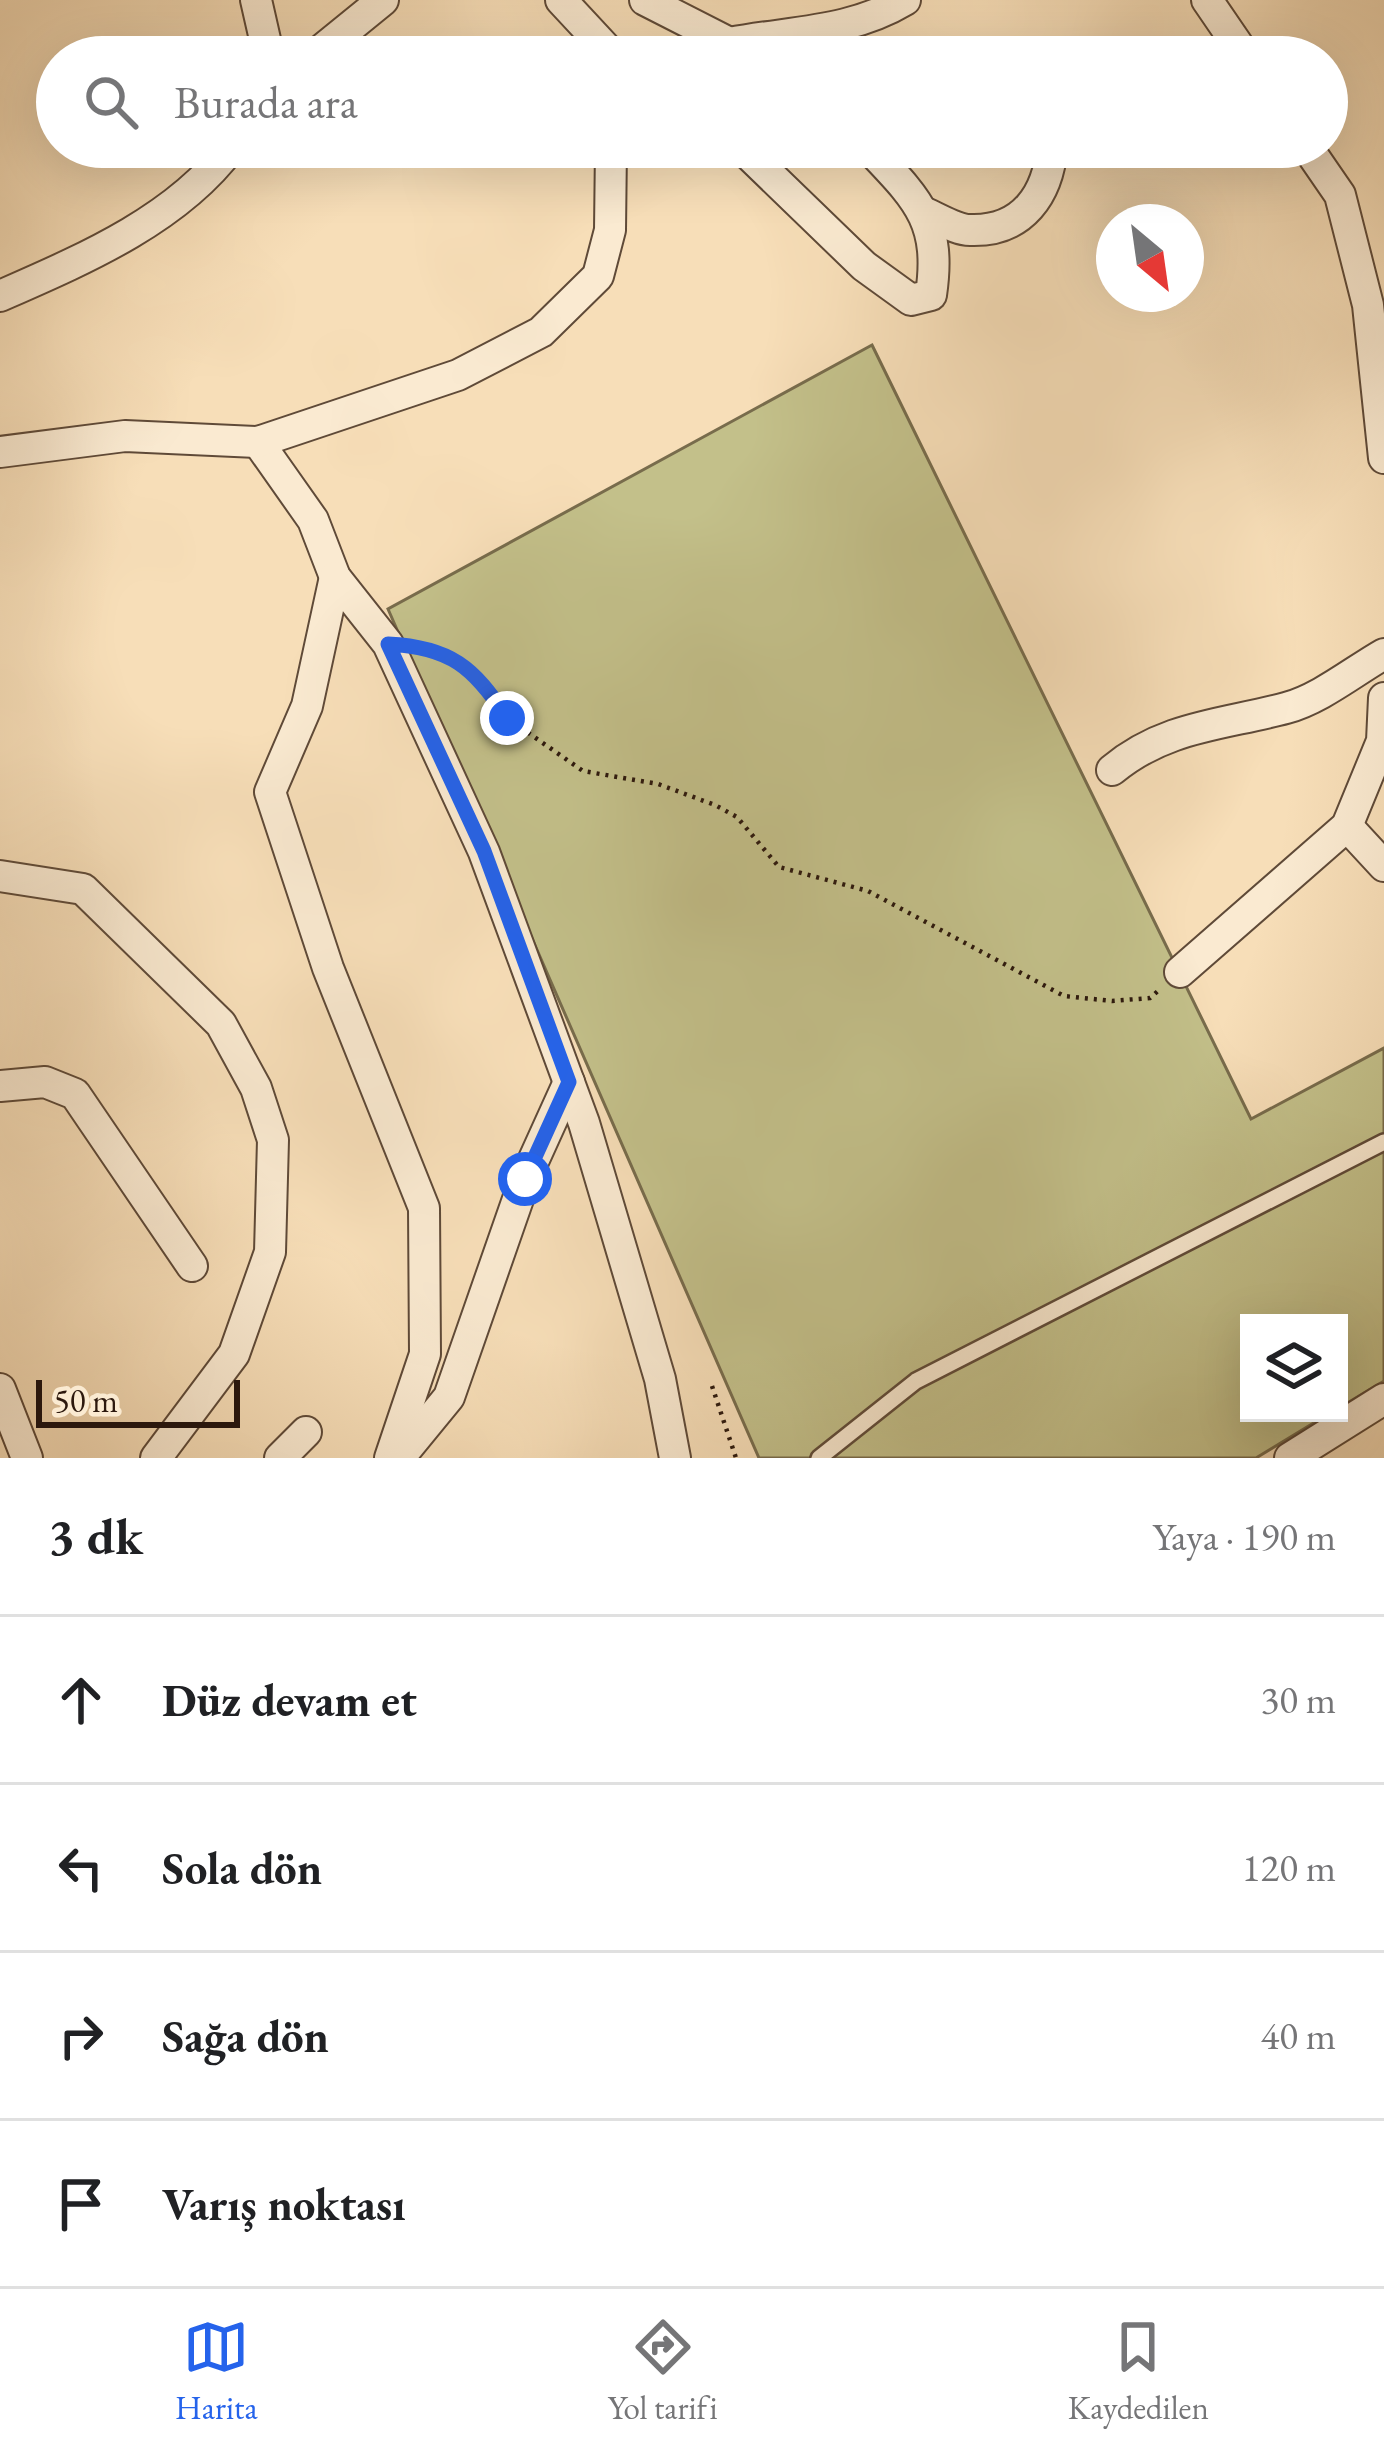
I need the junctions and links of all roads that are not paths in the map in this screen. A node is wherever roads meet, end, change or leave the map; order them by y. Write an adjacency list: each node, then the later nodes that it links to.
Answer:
1 (256, 0): 8 (street)
2 (383, 0): 9 (street)
3 (561, 0): 10 (street)
4 (645, 0): 11 (street)
5 (904, 0): 7 (street)
6 (1208, 0): 14 (street)
7 (850, 25): 12 (street); 13 (street)
8 (264, 36)
9 (339, 36)
10 (593, 36)
11 (716, 36)
12 (803, 36)
13 (848, 36)
14 (1232, 36)
15 (216, 168): 22 (street)
16 (611, 168): 24 (street)
17 (763, 168): 21 (street)
18 (886, 168): 21 (street)
19 (1050, 168): 21 (street)
20 (1321, 168): 23 (street)
21 (926, 213)
22 (0, 296)
23 (1376, 305): 26 (street)
24 (258, 442): 25 (street); 27 (street)
25 (0, 452)
26 (1384, 458)
27 (335, 577): 35 (street); 45 (street)
28 (1384, 654): 30 (street)
29 (1384, 698): 31 (street)
30 (1112, 770)
31 (1347, 826): 32 (street); 34 (street)
32 (1384, 866)
33 (0, 876): 43 (street)
34 (1180, 972)
35 (569, 1082): 45 (street); 46 (street)
36 (0, 1086): 38 (street)
37 (1384, 1142): 47 (lane)
38 (192, 1266)
39 (0, 1389): 42 (street)
40 (1384, 1399): 48 (street)
41 (306, 1432): 44 (street)
42 (27, 1458)
43 (156, 1458)
44 (280, 1458)
45 (395, 1458)
46 (675, 1458)
47 (819, 1458)
48 (1290, 1458)

